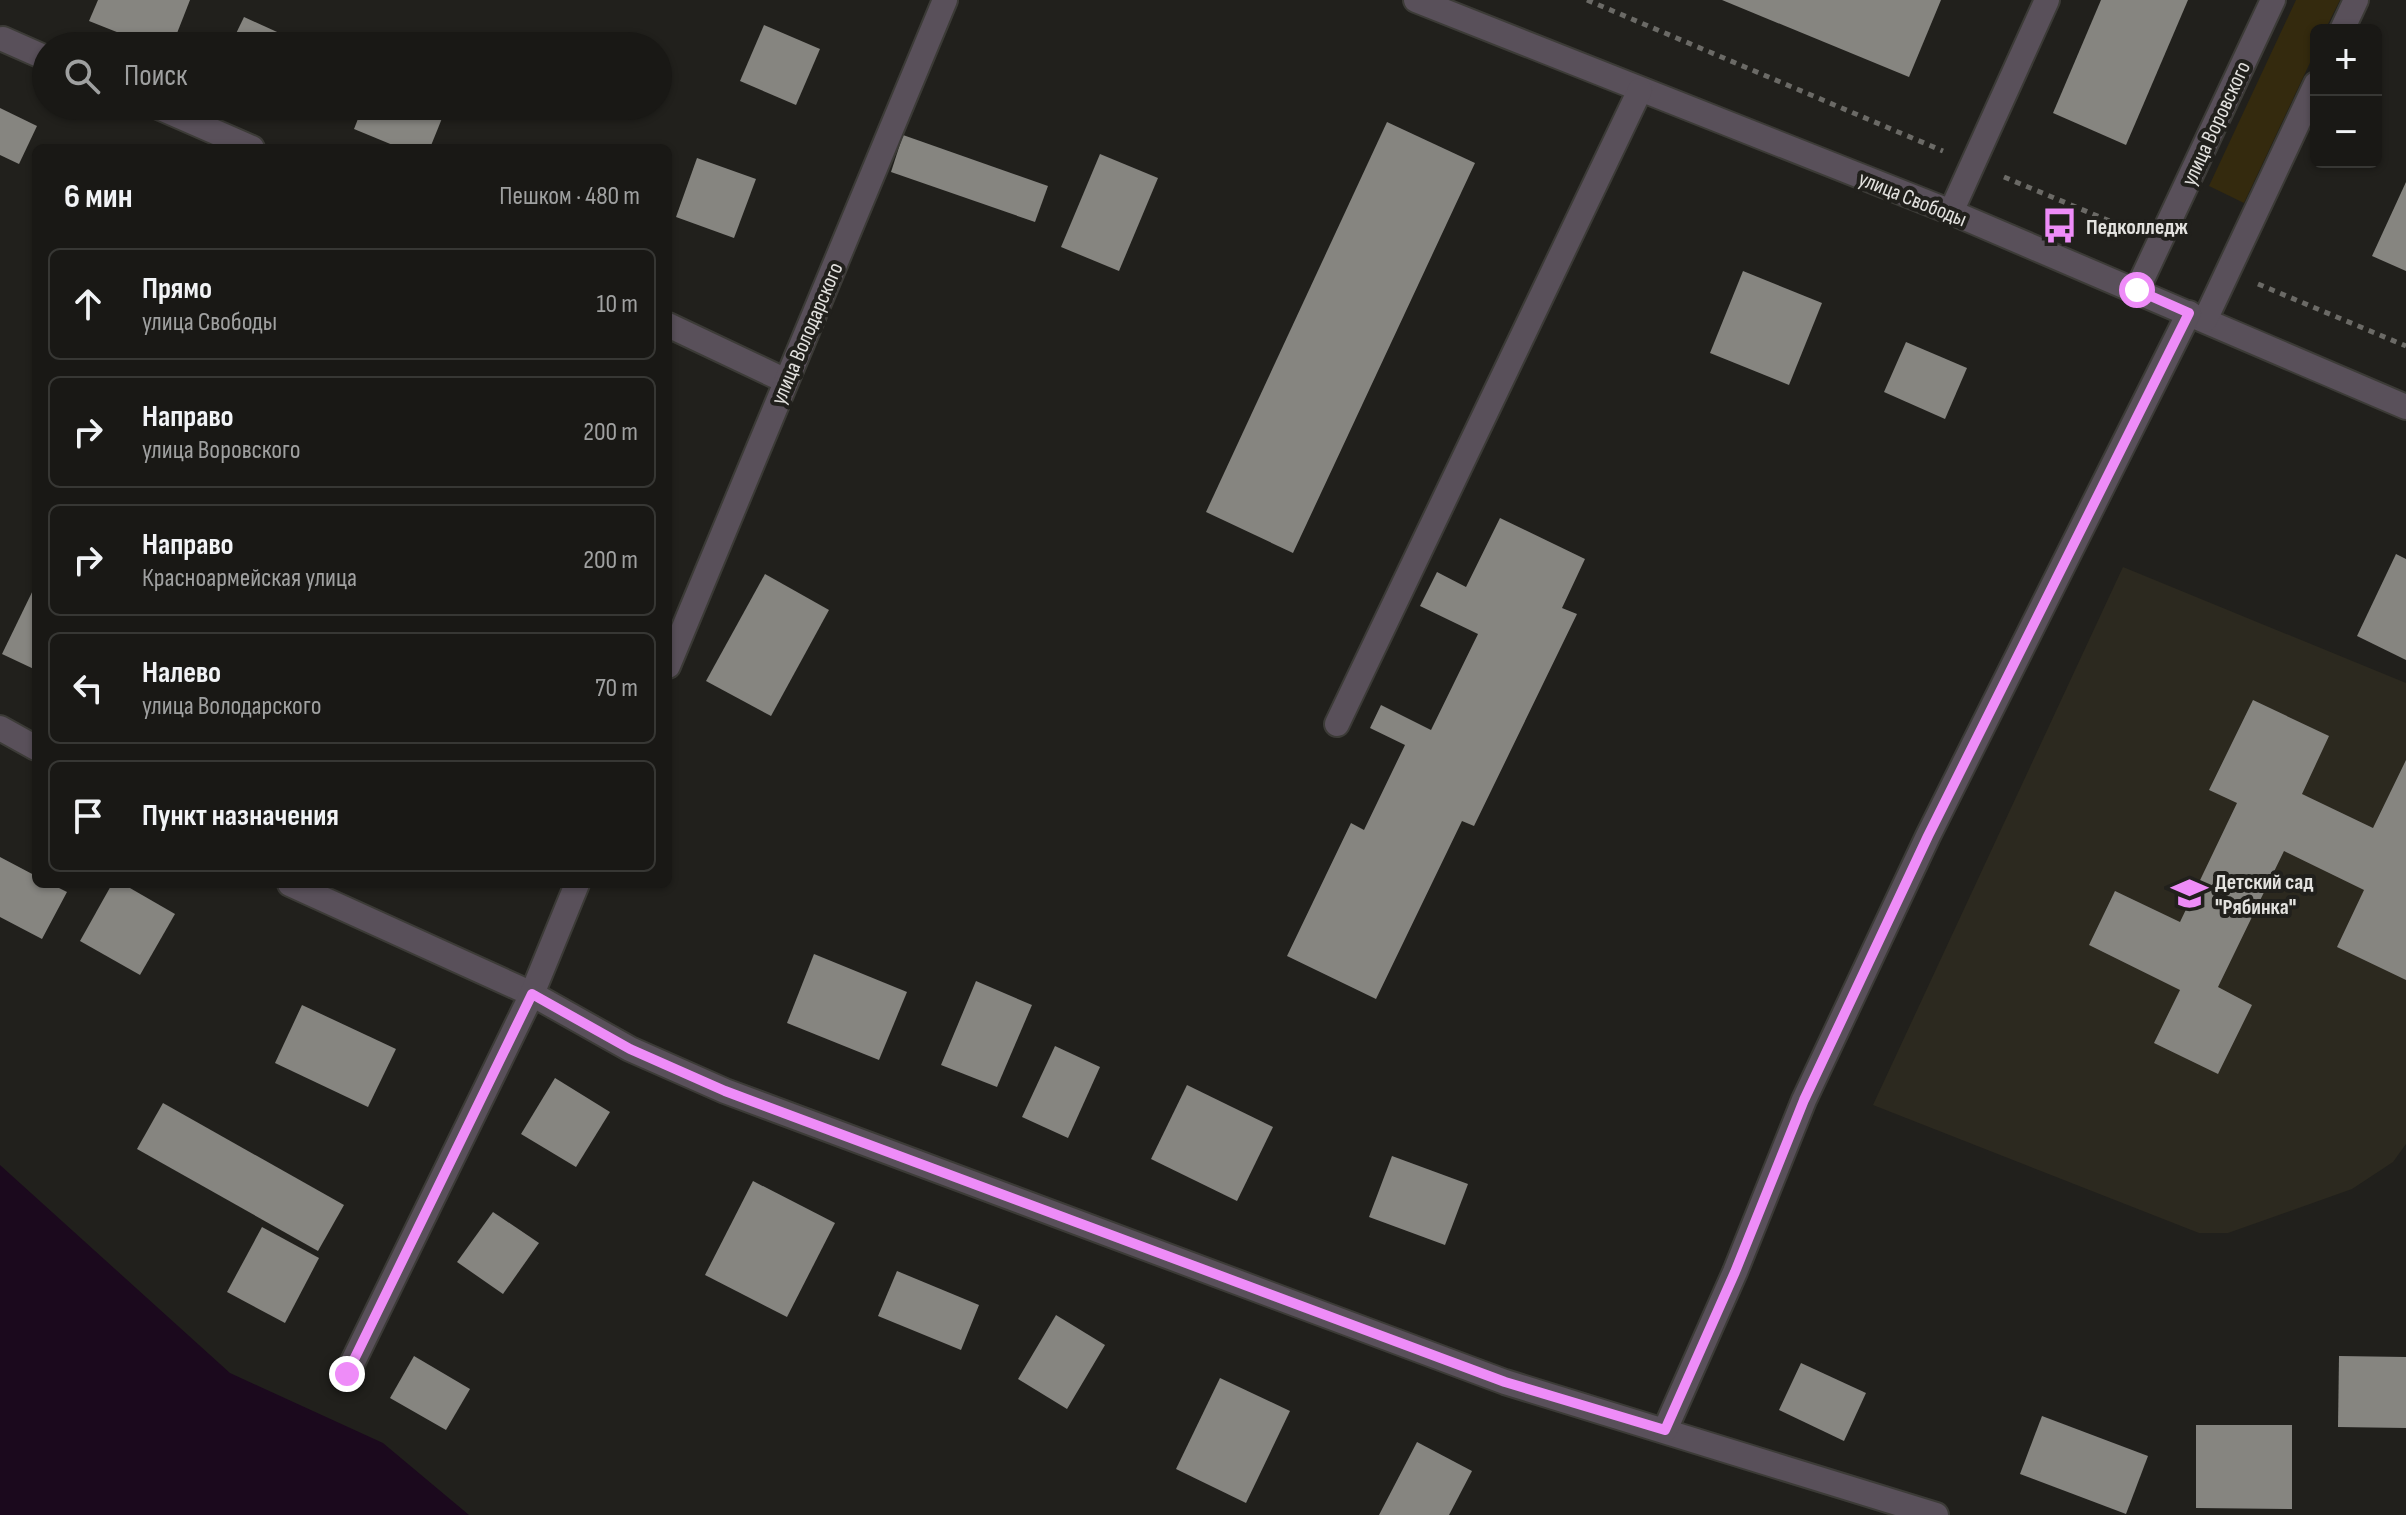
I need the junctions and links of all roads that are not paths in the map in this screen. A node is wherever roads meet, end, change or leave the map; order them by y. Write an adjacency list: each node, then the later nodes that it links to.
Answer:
1 (945, 0): 17 (street, улица Володарского)
2 (1416, 0): 9 (street, улица Свободы)
3 (2047, 0): 13 (street)
4 (2273, 0): 14 (street, улица Воровского)
5 (2356, 0): 6 (street)
6 (2345, 24)
7 (3, 39): 8 (street)
8 (32, 52)
9 (1640, 90): 13 (street, улица Свободы); 20 (street)
10 (2310, 96): 15 (street)
11 (188, 120): 12 (street)
12 (243, 144)
13 (1951, 212): 14 (street, улица Свободы)
14 (2137, 290): 15 (street, улица Свободы)
15 (2197, 316): 18 (street, улица Свободы); 27 (street)
16 (672, 327): 17 (street)
17 (786, 381): 19 (street, улица Володарского)
18 (2406, 407)
19 (672, 656)
20 (1337, 724)
21 (0, 728): 22 (street)
22 (32, 746)
23 (299, 888): 25 (street)
24 (575, 888): 25 (street)
25 (532, 994): 26 (street); 27 (street)
26 (347, 1374)
27 (1665, 1430): 28 (street)
28 (1936, 1515)

